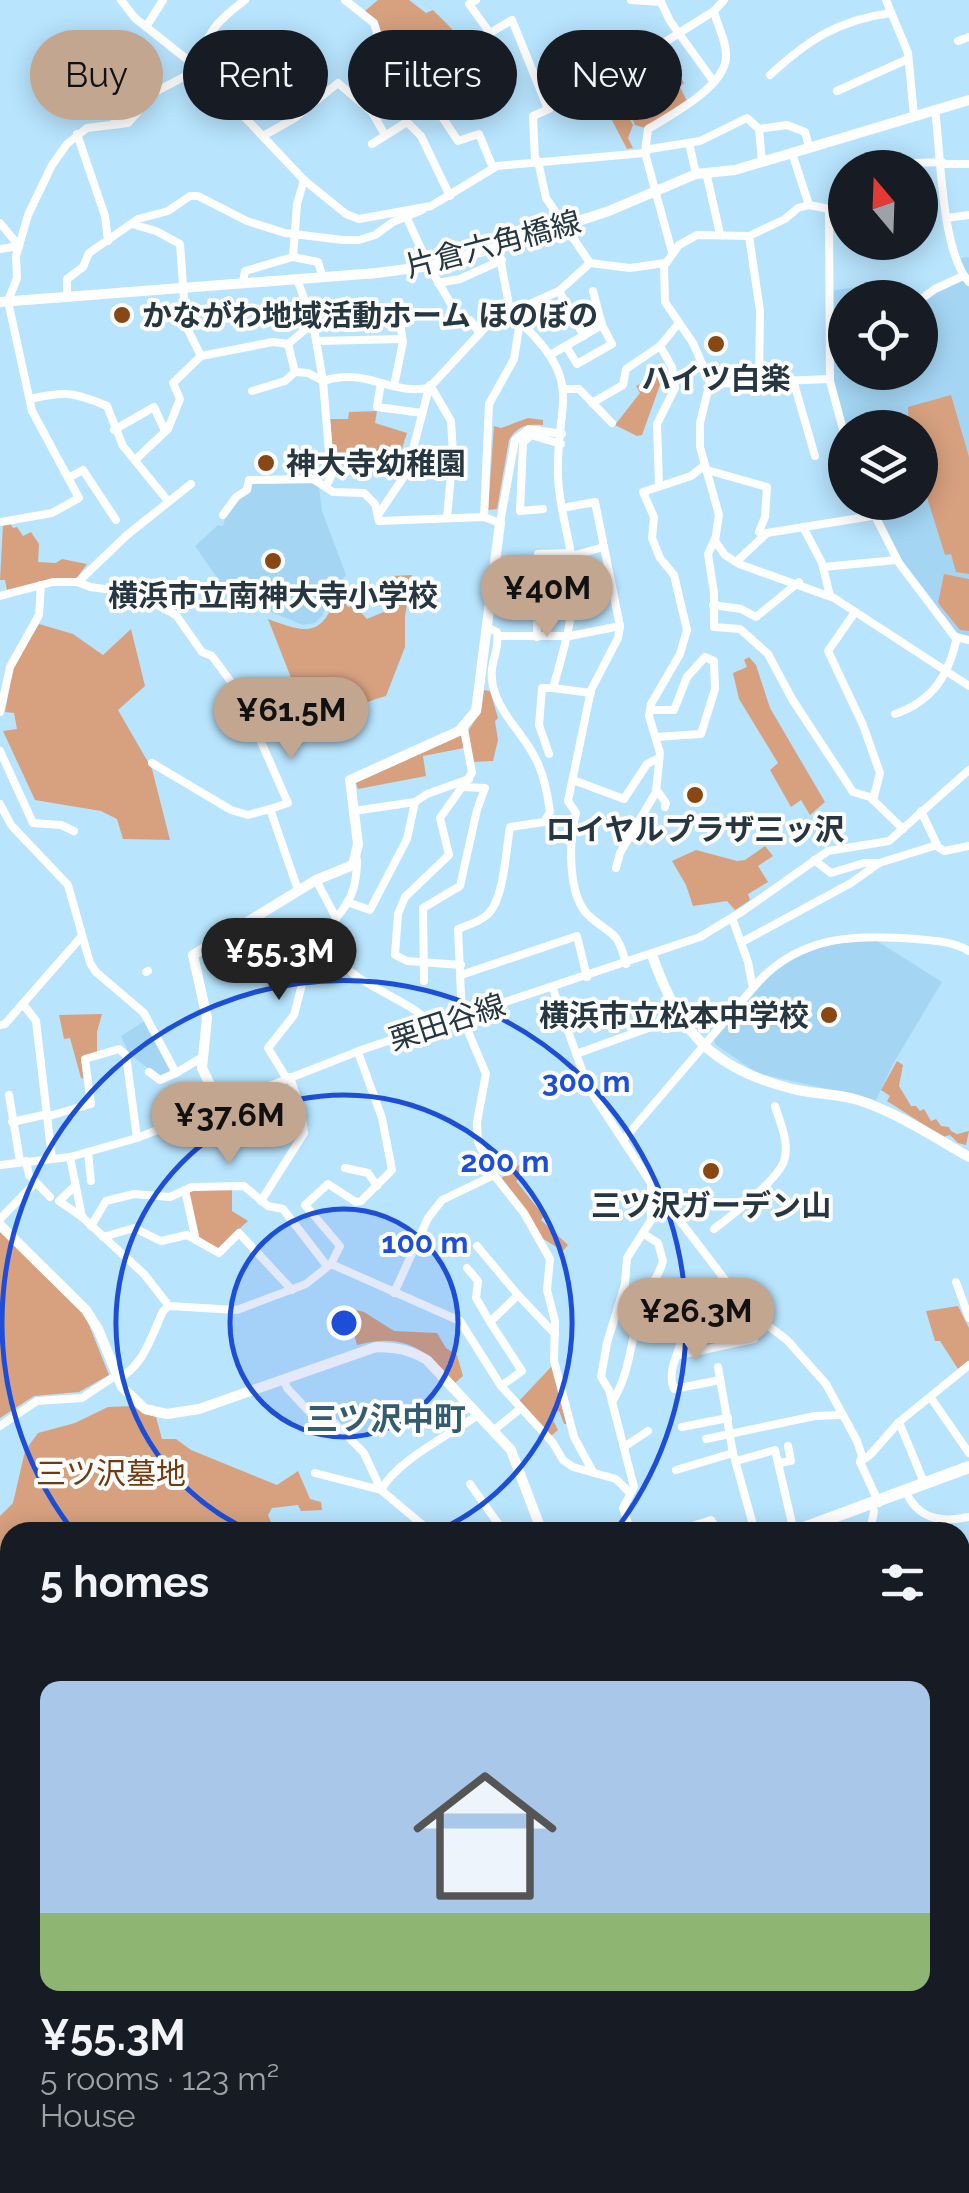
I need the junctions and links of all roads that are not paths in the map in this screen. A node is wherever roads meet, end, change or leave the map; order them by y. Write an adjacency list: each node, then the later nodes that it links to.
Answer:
1 (122, 0): 11 (street)
2 (162, 0): 11 (street)
3 (245, 0): 12 (street)
4 (346, 0): 48 (street)
5 (632, 0): 8 (street)
6 (886, 0): 10 (street)
7 (470, 1): 13 (street)
8 (660, 1): 16 (street)
9 (716, 4): 18 (street); 25 (street)
10 (890, 14): 23 (street); 24 (street)
11 (146, 27): 22 (street)
12 (213, 30)
13 (488, 30)
14 (495, 30): 15 (street)
15 (516, 30)
16 (677, 30)
17 (517, 31): 43 (street)
18 (682, 32)
19 (682, 38): 25 (street)
20 (969, 38): 21 (street)
21 (958, 41)
22 (183, 56)
23 (908, 59): 26 (street); 29 (street)
24 (770, 75)
25 (714, 82): 41 (street)
26 (838, 91)
27 (969, 100): 28 (street, 片倉六角橋線)
28 (935, 110): 29 (street, 片倉六角橋線); 46 (street)
29 (914, 116): 40 (street, 片倉六角橋線)
30 (116, 120): 33 (street)
31 (133, 120): 33 (street)
32 (248, 120): 36 (street)
33 (119, 124): 35 (street)
34 (758, 129): 38 (street); 40 (street); 44 (street)
35 (77, 134): 65 (street); 66 (street)
36 (263, 136): 37 (street); 50 (street)
37 (385, 136): 39 (street); 52 (street)
38 (689, 143): 41 (street); 49 (street)
39 (372, 144)
40 (808, 147): 42 (street, 片倉六角橋線)
41 (645, 153): 43 (street); 51 (street)
42 (792, 153): 44 (street, 片倉六角橋線); 53 (street)
43 (537, 161): 48 (street); 61 (street)
44 (762, 162): 49 (street, 片倉六角橋線)
45 (938, 163): 46 (street)
46 (942, 163): 47 (street); 58 (street)
47 (969, 164)
48 (493, 168): 52 (street)
49 (701, 173): 51 (street, 片倉六角橋線); 62 (street)
50 (304, 180): 54 (street); 63 (street)
51 (654, 190): 61 (street, 片倉六角橋線); 69 (street)
52 (450, 196): 54 (street)
53 (810, 205): 55 (street); 64 (street)
54 (431, 206): 57 (street)
55 (828, 209)
56 (969, 215): 58 (street)
57 (406, 216): 63 (street); 76 (street)
58 (946, 218): 72 (street)
59 (0, 223): 66 (street)
60 (132, 224): 63 (street); 65 (street); 83 (street)
61 (564, 226): 67 (street, 片倉六角橋線); 74 (street)
62 (720, 234): 64 (street); 69 (street)
63 (295, 235): 71 (street)
64 (749, 236): 106 (street)
65 (108, 241): 86 (street)
66 (19, 246): 68 (street); 87 (street)
67 (498, 248): 73 (street); 76 (street, 片倉六角橋線)
68 (0, 249)
69 (672, 252): 75 (street)
70 (969, 256): 72 (street)
71 (294, 257): 77 (street); 80 (street)
72 (956, 258): 78 (street)
73 (502, 260): 81 (street); 89 (street)
74 (590, 263): 75 (street); 84 (street)
75 (665, 263): 90 (street)
76 (429, 266): 77 (street, 片倉六角橋線); 81 (street)
77 (323, 278): 79 (street, 片倉六角橋線)
78 (966, 279): 82 (street)
79 (297, 280): 80 (street, 片倉六角橋線); 91 (street)
80 (243, 282): 83 (street, 片倉六角橋線)
81 (438, 282): 93 (street)
82 (938, 287)
83 (185, 288): 86 (street, 片倉六角橋線); 101 (street)
84 (559, 291): 89 (street); 94 (street)
85 (593, 292): 92 (street)
86 (67, 296): 87 (street, 片倉六角橋線)
87 (4, 302): 113 (street)
88 (397, 302): 95 (street)
89 (516, 322): 93 (street); 100 (street); 133 (street)
90 (679, 322): 99 (street); 108 (street)
91 (313, 323): 96 (street); 97 (street)
92 (602, 326): 94 (street); 98 (street)
93 (480, 332): 110 (street)
94 (584, 336): 98 (street)
95 (402, 340): 96 (street); 109 (street)
96 (317, 341): 105 (street)
97 (288, 344): 101 (street); 102 (street)
98 (566, 346): 100 (street)
99 (660, 346): 114 (street); 125 (street)
100 (550, 355): 111 (street)
101 (201, 356): 118 (street)
102 (294, 372): 105 (street); 112 (street)
103 (828, 379): 104 (street)
104 (793, 380): 106 (street); 120 (street)
105 (324, 381): 107 (street); 126 (street)
106 (759, 382): 108 (street)
107 (381, 383): 109 (street); 115 (street)
108 (710, 384): 122 (street)
109 (394, 386): 110 (street)
110 (430, 386): 115 (street); 132 (street)
111 (565, 390): 114 (street); 119 (street)
112 (252, 391)
113 (30, 399): 117 (street); 123 (street)
114 (592, 403): 116 (street)
115 (422, 413): 130 (street)
116 (612, 423)
117 (114, 430): 118 (street); 121 (street)
118 (165, 431): 121 (street)
119 (561, 439): 128 (street); 129 (street); 138 (street)
120 (815, 456)
121 (136, 459): 127 (street)
122 (706, 467): 125 (street); 140 (street); 141 (street)
123 (68, 478): 134 (street); 137 (street)
124 (191, 484): 127 (street)
125 (659, 486): 167 (street)
126 (326, 487): 130 (street); 131 (street)
127 (168, 501): 147 (street)
128 (562, 508): 142 (street); 143 (street)
129 (544, 509)
130 (378, 514): 132 (street)
131 (222, 515)
132 (447, 518): 133 (street)
133 (484, 518): 138 (street)
134 (116, 520)
135 (847, 520): 139 (street)
136 (874, 520): 144 (street)
137 (1, 522)
138 (500, 523): 157 (street)
139 (803, 527): 140 (street); 146 (street)
140 (762, 535): 145 (street)
141 (715, 538): 145 (street); 154 (street)
142 (604, 547): 143 (street); 150 (street)
143 (571, 554): 153 (street); 160 (street)
144 (897, 560): 146 (street); 161 (street)
145 (736, 562): 148 (street)
146 (823, 567): 152 (street)
147 (78, 582): 149 (street); 187 (street)
148 (798, 582): 152 (street); 154 (street)
149 (41, 586): 151 (street); 168 (street)
150 (613, 593): 153 (street); 156 (street)
151 (0, 596)
152 (830, 596): 155 (street)
153 (571, 603): 159 (street)
154 (714, 605): 181 (street)
155 (855, 612): 163 (street); 181 (street)
156 (620, 626): 159 (street); 166 (street)
157 (486, 627): 158 (street); 170 (street)
158 (498, 636): 160 (street); 183 (street)
159 (570, 636): 160 (street); 165 (street)
160 (537, 637)
161 (957, 637): 162 (street); 163 (street)
162 (969, 640)
163 (946, 674): 164 (street); 169 (street)
164 (969, 686)
165 (553, 688): 166 (street); 173 (street)
166 (591, 692): 178 (street)
167 (650, 710): 171 (street); 171 (street)
168 (0, 712)
169 (894, 714)
170 (464, 729): 177 (street); 189 (street)
171 (656, 737): 174 (street)
172 (0, 751): 190 (street)
173 (549, 754)
174 (660, 757): 178 (street); 180 (street)
175 (152, 764): 187 (street)
176 (969, 770): 188 (street, 栗田谷線)
177 (470, 778): 179 (street); 182 (street)
178 (573, 780): 185 (street)
179 (462, 787): 196 (street); 198 (street)
180 (656, 788): 186 (street); 201 (street)
181 (873, 800): 191 (street)
182 (415, 802): 189 (street); 204 (street)
183 (548, 803): 185 (street); 214 (street)
184 (0, 804): 193 (street)
185 (571, 805): 213 (street)
186 (665, 808)
187 (270, 809): 203 (street)
188 (921, 811): 191 (street, 栗田谷線); 194 (street)
189 (354, 812): 197 (street)
190 (33, 823): 192 (street); 193 (street)
191 (903, 829): 199 (street, 栗田谷線)
192 (74, 831)
193 (20, 835): 208 (street)
194 (937, 845): 195 (street); 200 (street)
195 (969, 846)
196 (449, 855): 198 (street); 212 (street)
197 (357, 860): 202 (street); 204 (street)
198 (466, 860): 212 (street)
199 (814, 860): 200 (street); 206 (street, 栗田谷線)
200 (879, 863): 209 (street)
201 (616, 868)
202 (316, 880): 203 (street); 205 (street)
203 (298, 890): 227 (street)
204 (348, 902): 205 (street)
205 (335, 916): 207 (street)
206 (732, 918): 209 (street); 211 (street, 栗田谷線)
207 (332, 935): 223 (street); 230 (street)
208 (82, 936): 219 (street); 229 (street)
209 (742, 942): 217 (street)
210 (969, 951): 224 (street)
211 (652, 955): 213 (street, 栗田谷線); 221 (street)
212 (424, 962): 214 (street); 216 (street)
213 (626, 964): 215 (street, 栗田谷線)
214 (461, 970): 215 (street); 220 (street)
215 (586, 977): 218 (street, 栗田谷線)
216 (424, 980)
217 (752, 984)
218 (553, 989): 220 (street, 栗田谷線); 226 (street)
219 (23, 1004): 222 (street); 234 (street)
220 (462, 1017): 223 (street, 栗田谷線); 245 (street)
221 (680, 1017): 224 (street); 226 (street)
222 (0, 1025)
223 (433, 1026): 225 (street, 栗田谷線)
224 (704, 1045): 237 (street); 240 (street)
225 (358, 1052): 230 (street, 栗田谷線); 249 (street)
226 (576, 1054): 237 (street)
227 (201, 1058): 229 (street); 232 (street)
228 (149, 1072): 229 (street)
229 (176, 1073)
230 (288, 1078): 232 (street, 栗田谷線); 253 (street)
231 (9, 1096): 235 (street)
232 (220, 1106): 236 (street, 栗田谷線)
233 (776, 1106): 257 (street)
234 (48, 1115): 235 (street); 236 (street); 241 (street)
235 (12, 1122): 242 (street)
236 (137, 1138): 238 (street, 栗田谷線)
237 (624, 1140): 248 (street)
238 (88, 1152): 239 (street, 栗田谷線); 246 (street)
239 (70, 1157): 241 (street, 栗田谷線); 250 (street)
240 (969, 1157)
241 (52, 1159): 242 (street, 栗田谷線)
242 (23, 1161): 243 (street, 栗田谷線); 247 (street)
243 (0, 1164)
244 (350, 1167): 249 (street)
245 (494, 1175): 266 (street); 273 (street)
246 (90, 1180)
247 (35, 1183): 252 (street); 255 (street)
248 (650, 1183): 258 (street); 269 (street)
249 (376, 1186): 262 (street)
250 (74, 1187): 254 (street); 254 (street)
251 (185, 1190): 253 (street); 256 (street); 259 (street)
252 (50, 1198)
253 (261, 1201): 262 (street)
254 (82, 1216): 256 (street)
255 (0, 1222): 277 (street)
256 (91, 1226): 260 (street)
257 (714, 1229)
258 (644, 1234): 282 (street); 282 (street)
259 (195, 1236): 260 (street); 265 (street)
260 (102, 1237): 268 (street)
261 (476, 1246): 267 (street)
262 (329, 1265): 265 (street); 266 (street)
263 (467, 1268): 271 (street)
264 (956, 1282): 270 (street)
265 (292, 1290): 268 (street)
266 (394, 1293): 280 (street)
267 (518, 1294): 271 (street); 273 (street)
268 (170, 1306): 277 (street)
269 (752, 1314): 274 (street); 285 (street)
270 (969, 1318)
271 (490, 1322): 280 (street)
272 (684, 1333): 274 (street)
273 (554, 1334): 304 (street)
274 (680, 1354): 279 (street)
275 (969, 1365): 281 (street)
276 (718, 1367): 279 (street)
277 (116, 1378): 278 (street); 288 (street)
278 (284, 1379): 284 (street); 307 (street)
279 (720, 1380): 286 (street)
280 (502, 1386): 283 (street)
281 (931, 1398): 287 (street); 294 (street)
282 (612, 1402): 296 (street)
283 (520, 1410): 290 (street); 304 (street)
284 (478, 1414): 290 (street); 307 (street)
285 (841, 1415): 292 (street); 299 (street)
286 (728, 1418): 289 (street); 292 (street)
287 (899, 1422): 299 (street); 306 (street)
288 (0, 1426)
289 (682, 1428)
290 (494, 1430): 315 (street)
291 (648, 1431): 296 (street)
292 (732, 1435): 293 (street); 298 (street)
293 (706, 1439)
294 (965, 1439): 297 (street)
295 (788, 1446): 300 (street)
296 (624, 1447): 308 (street)
297 (969, 1453)
298 (734, 1457): 300 (street); 301 (street); 317 (street)
299 (860, 1462): 310 (street)
300 (779, 1464): 318 (street)
301 (676, 1470)
302 (969, 1471): 306 (highway); 309 (highway)
303 (315, 1472): 307 (street)
304 (593, 1472): 308 (street)
305 (470, 1484): 314 (street)
306 (925, 1485): 310 (highway)
307 (381, 1490): 313 (street)
308 (629, 1492): 316 (street)
309 (909, 1498): 310 (highway); 312 (street)
310 (877, 1507): 319 (highway); 320 (highway); 321 (street)
311 (969, 1517): 312 (street)
312 (939, 1521)
313 (419, 1522)
314 (497, 1522)
315 (538, 1522)
316 (627, 1522)
317 (753, 1522)
318 (792, 1522)
319 (827, 1522)
320 (839, 1522)
321 (873, 1522)

